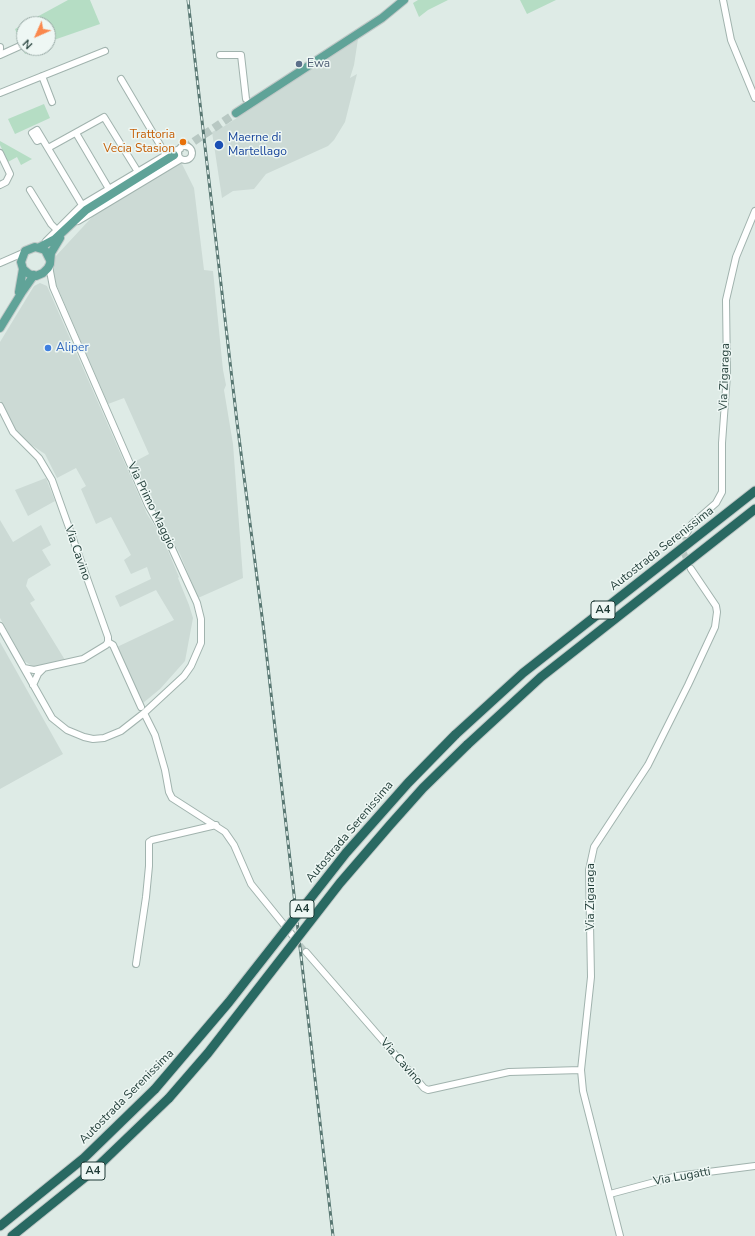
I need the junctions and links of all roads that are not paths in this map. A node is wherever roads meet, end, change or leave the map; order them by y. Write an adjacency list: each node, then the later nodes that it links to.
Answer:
1 (404, 0): 13 (main road)
2 (723, 0): 10 (street)
3 (16, 48): 5 (street)
4 (105, 51): 7 (street)
5 (0, 55)
6 (220, 55): 11 (street)
7 (42, 76): 9 (street); 12 (street)
8 (121, 79): 19 (street)
9 (0, 93)
10 (755, 98)
11 (246, 99)
12 (52, 102)
13 (236, 113)
14 (76, 133): 16 (street); 20 (street); 22 (street)
15 (42, 139): 16 (street)
16 (48, 148): 24 (street)
17 (180, 149): 19 (street); 19 (street); 19 (street)
18 (0, 153): 21 (street)
19 (174, 157): 20 (street); 26 (main road)
20 (138, 172): 22 (street)
21 (0, 185)
22 (109, 189): 24 (street)
23 (30, 190): 27 (street)
24 (82, 205): 27 (street)
25 (755, 211): 40 (street, Via Zigaraga)
26 (70, 224): 28 (main road); 31 (main road)
27 (57, 230): 28 (street)
28 (38, 247): 29 (main road); 31 (main road)
29 (23, 253): 30 (street); 32 (main road)
30 (0, 263): 32 (street)
31 (50, 263): 33 (main road); 34 (street, Via Primo Maggio)
32 (22, 267): 33 (main road); 35 (main road)
33 (37, 275): 34 (street, Via Primo Maggio); 35 (main road)
34 (53, 287): 48 (street, Via Primo Maggio)
35 (13, 306): 36 (main road)
36 (0, 328)
37 (0, 406): 43 (street, Via Cavino)
38 (755, 491): 56 (highway, Autostrada Serenissima / A4, bridge)
39 (755, 509): 57 (highway, A4, bridge)
40 (686, 534)
41 (691, 569): 53 (street, Via Zigaraga)
42 (0, 626): 44 (street, Via Primo Maggio)
43 (108, 642): 45 (street); 47 (street, Via Cavino)
44 (24, 668): 45 (street); 46 (street, Via Primo Maggio)
45 (44, 668): 46 (street)
46 (33, 685): 48 (street, Via Primo Maggio)
47 (141, 706)
48 (144, 713): 49 (street)
49 (216, 825): 50 (street); 52 (street)
50 (293, 936)
51 (306, 952): 53 (street, Via Cavino)
52 (136, 964)
53 (580, 1070): 55 (street, Via Zigaraga)
54 (755, 1166): 55 (street, Via Lugatti)
55 (610, 1194): 58 (street, Via Zigaraga)
56 (0, 1226)
57 (12, 1236)
58 (620, 1236)

